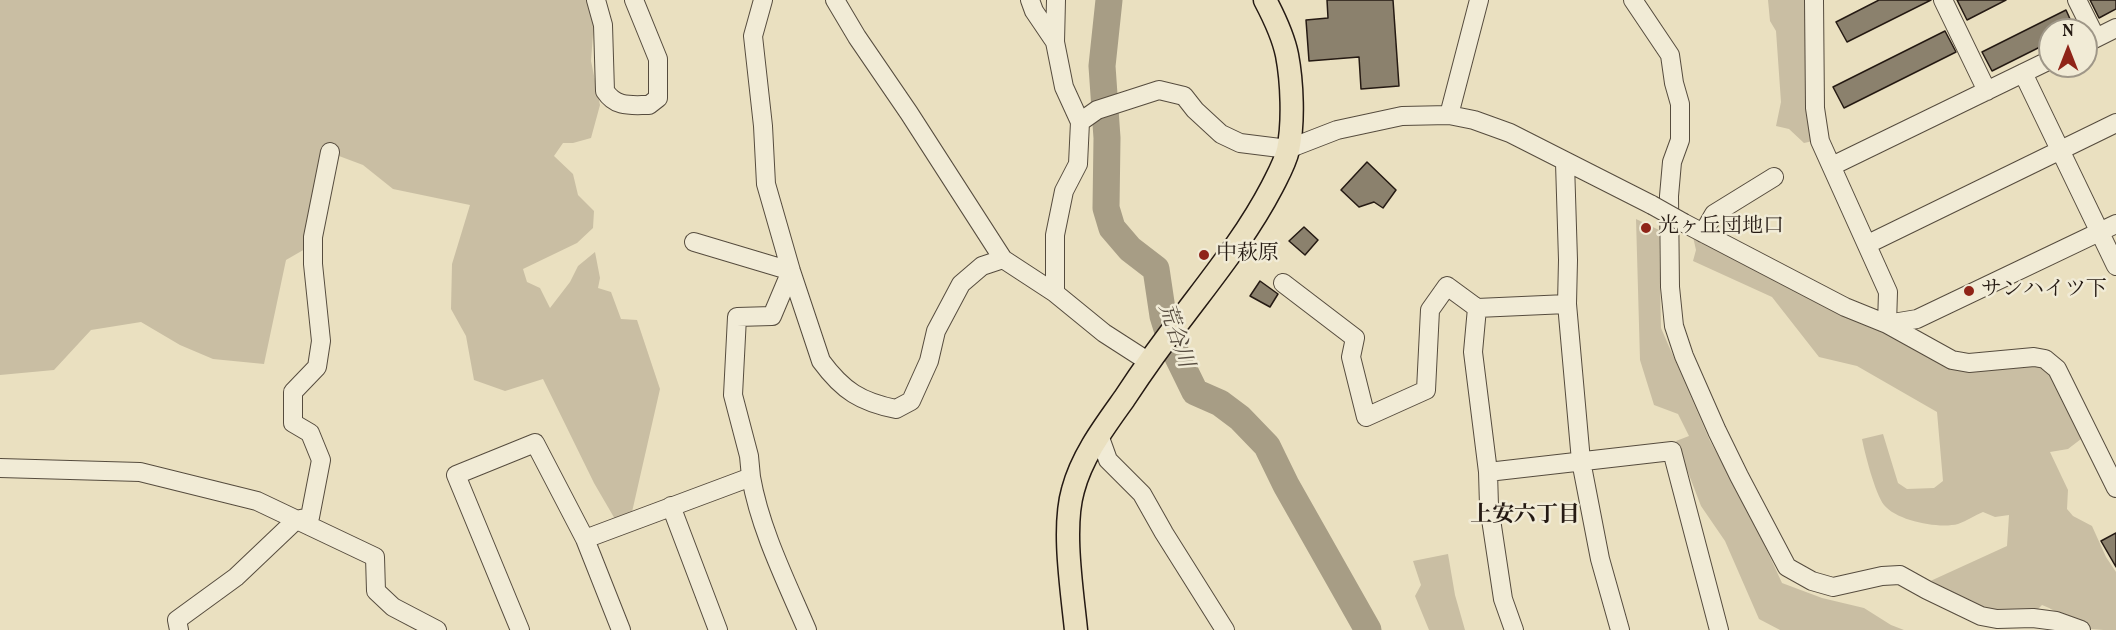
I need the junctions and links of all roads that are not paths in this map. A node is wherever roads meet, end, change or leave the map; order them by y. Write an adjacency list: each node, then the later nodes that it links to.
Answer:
1 (596, 0): 2 (street)
2 (634, 0)
3 (763, 0): 35 (street)
4 (835, 0): 33 (street)
5 (1029, 0): 16 (street)
6 (1056, 0): 16 (street)
7 (1265, 0): 23 (main road)
8 (1479, 0): 20 (street)
9 (1633, 0): 62 (street)
10 (1814, 0): 27 (street)
11 (1943, 0): 19 (street)
12 (2077, 0): 13 (street)
13 (2083, 18)
14 (2116, 28): 15 (street)
15 (2098, 37)
16 (1055, 42): 21 (street)
17 (2038, 66): 18 (street)
18 (2023, 73): 19 (street); 24 (street)
19 (1987, 91): 27 (street)
20 (1449, 115): 23 (street); 26 (street)
21 (1080, 122): 23 (street); 37 (street)
22 (2116, 123): 24 (street)
23 (1288, 149): 41 (main road)
24 (2061, 150): 29 (street); 32 (street)
25 (330, 152): 49 (street)
26 (1565, 163): 30 (street, bridge); 38 (street)
27 (1832, 166): 32 (street)
28 (1774, 177): 30 (street)
29 (2108, 228): 34 (street); 40 (street)
30 (1703, 233): 40 (street)
31 (694, 242): 35 (street)
32 (1868, 244): 40 (street)
33 (1003, 259): 35 (street); 37 (street)
34 (2116, 266)
35 (791, 271): 46 (street)
36 (1283, 283): 39 (street)
37 (1055, 293): 41 (street)
38 (1567, 304): 39 (street); 43 (street)
39 (1476, 308): 45 (street)
40 (1887, 324): 47 (street)
41 (1153, 357): 42 (main road)
42 (1099, 435): 57 (main road); 58 (street)
43 (1581, 460): 45 (street); 60 (street); 61 (street)
44 (0, 468): 49 (street)
45 (1488, 472): 59 (street)
46 (751, 477): 48 (street); 56 (street)
47 (2116, 488)
48 (671, 506): 50 (street); 55 (street)
49 (296, 520): 51 (street); 52 (street)
50 (585, 539): 53 (street); 54 (street)
51 (179, 630)
52 (437, 630)
53 (520, 630)
54 (621, 630)
55 (718, 630)
56 (807, 630)
57 (1076, 630)
58 (1225, 630)
59 (1514, 630)
60 (1620, 630)
61 (1719, 630)
62 (2081, 630)

